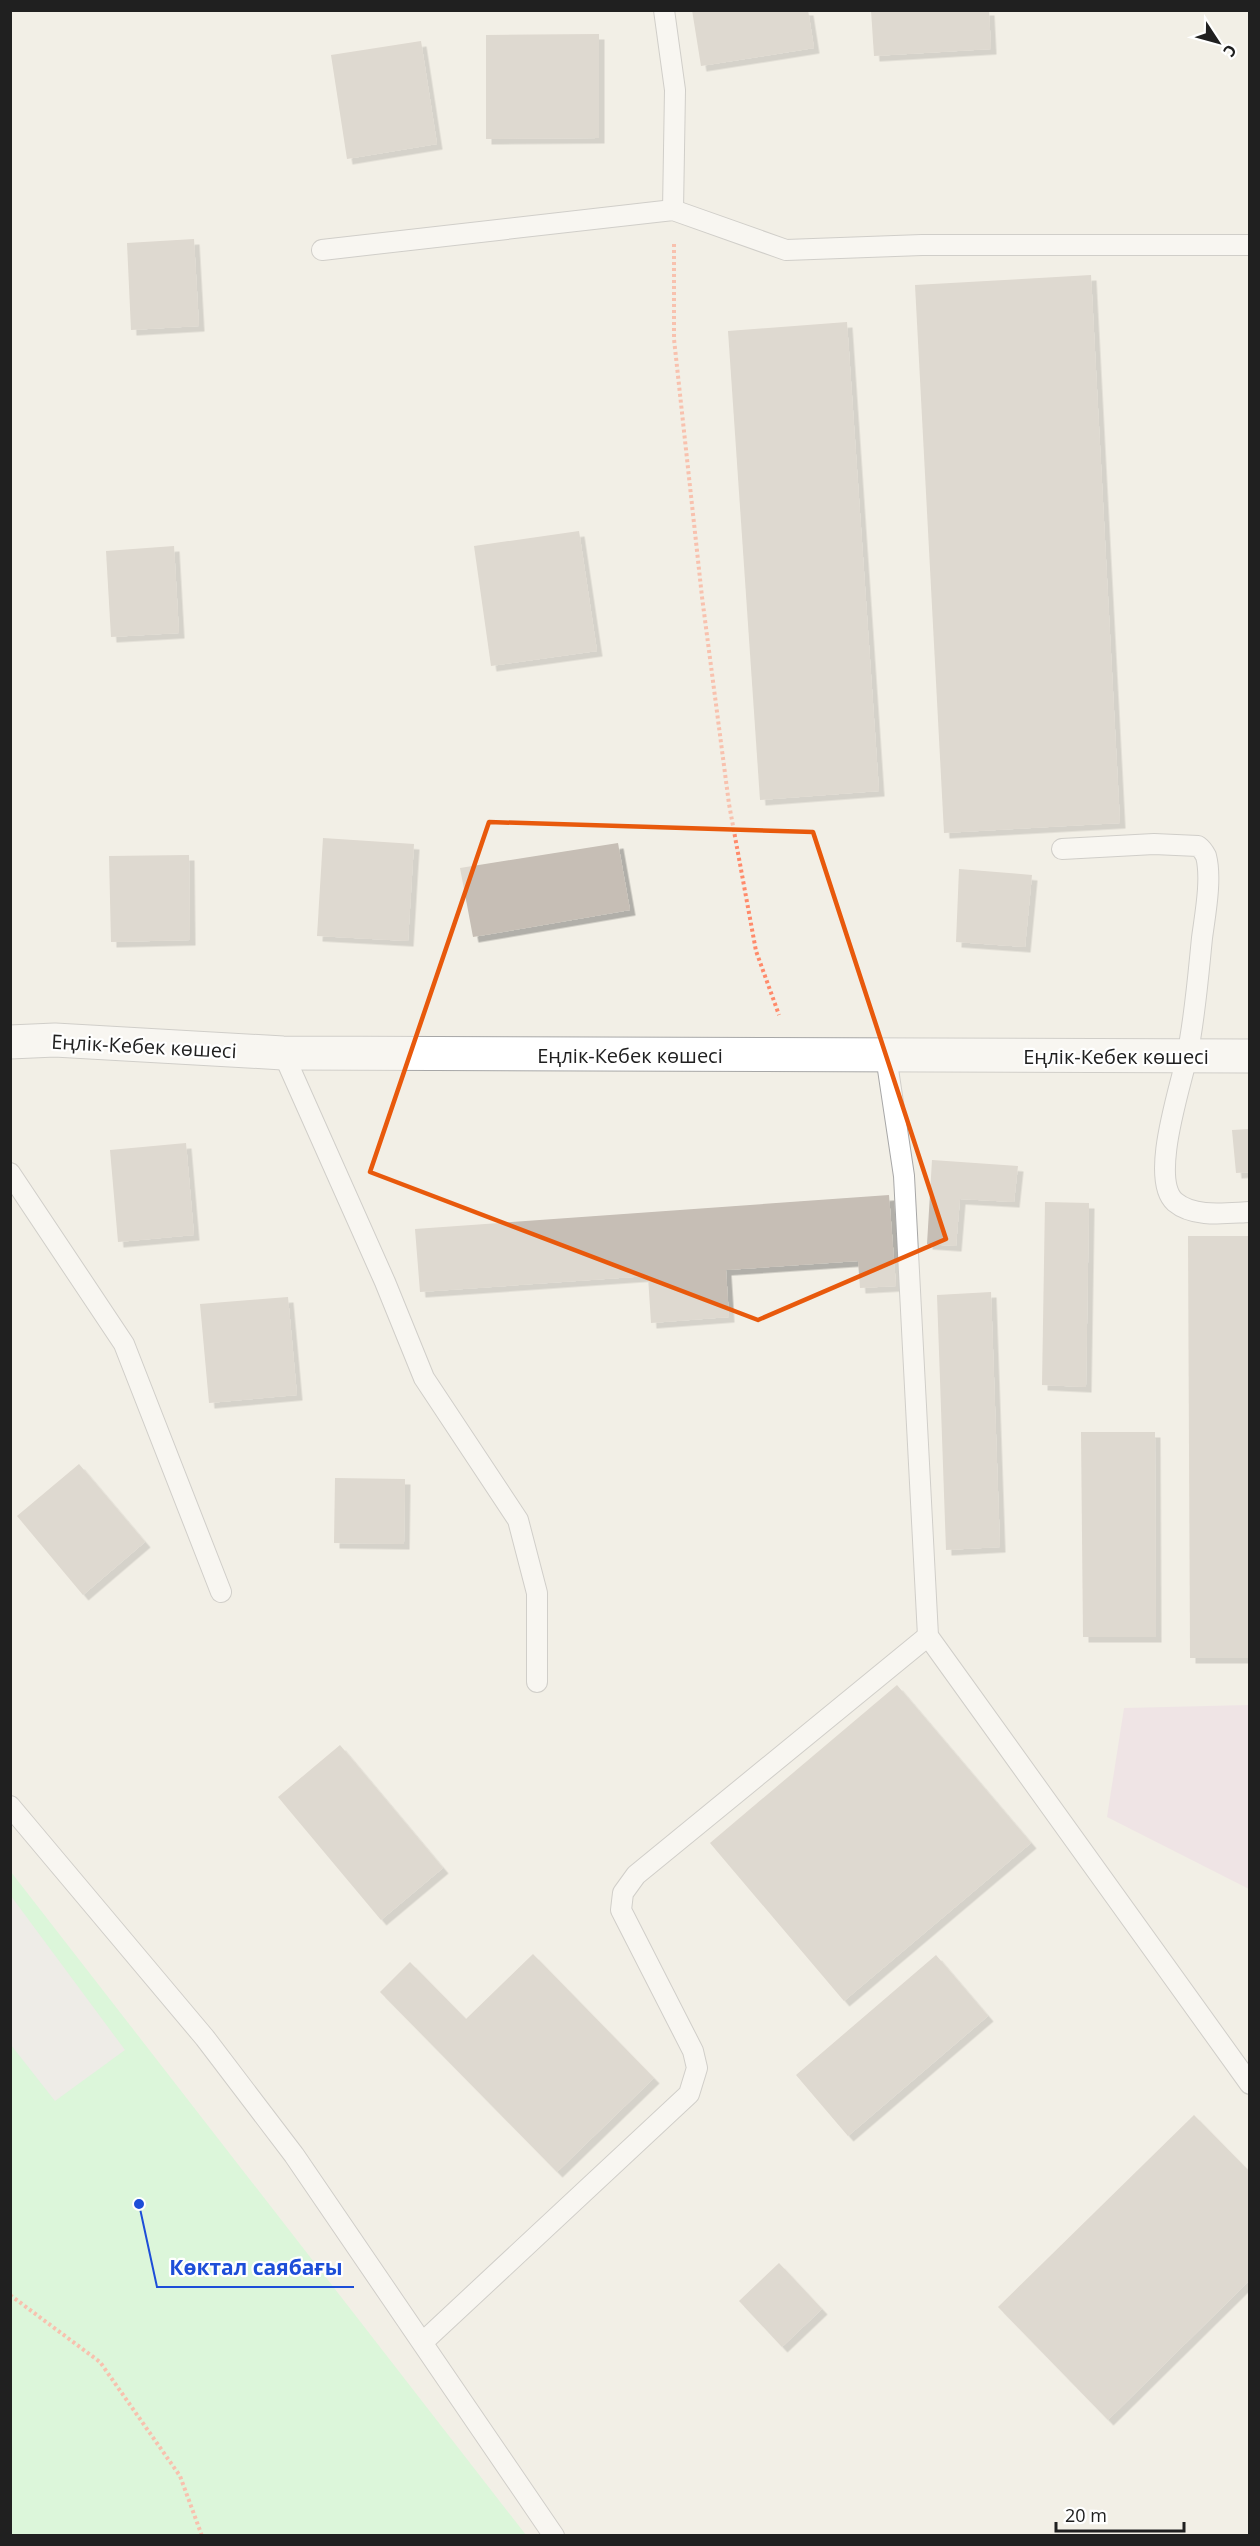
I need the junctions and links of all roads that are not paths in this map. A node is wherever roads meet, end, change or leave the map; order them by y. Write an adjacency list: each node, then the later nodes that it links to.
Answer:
1 (664, 10): 2 (lane)
2 (673, 210): 3 (lane); 4 (lane)
3 (1250, 245)
4 (322, 250)
5 (1062, 849): 9 (lane)
6 (10, 1042): 7 (street, Еңлік-Кебек көшесі)
7 (283, 1053): 8 (street, Еңлік-Кебек көшесі); 15 (lane)
8 (886, 1056): 9 (street, Еңлік-Кебек көшесі); 14 (lane)
9 (1187, 1056): 10 (street, Еңлік-Кебек көшесі); 12 (lane)
10 (1250, 1056)
11 (10, 1173): 13 (lane)
12 (1250, 1212)
13 (221, 1592)
14 (928, 1636): 17 (lane); 18 (lane)
15 (537, 1682)
16 (10, 1806): 18 (lane)
17 (1250, 2084)
18 (423, 2342): 19 (lane)
19 (554, 2535)

